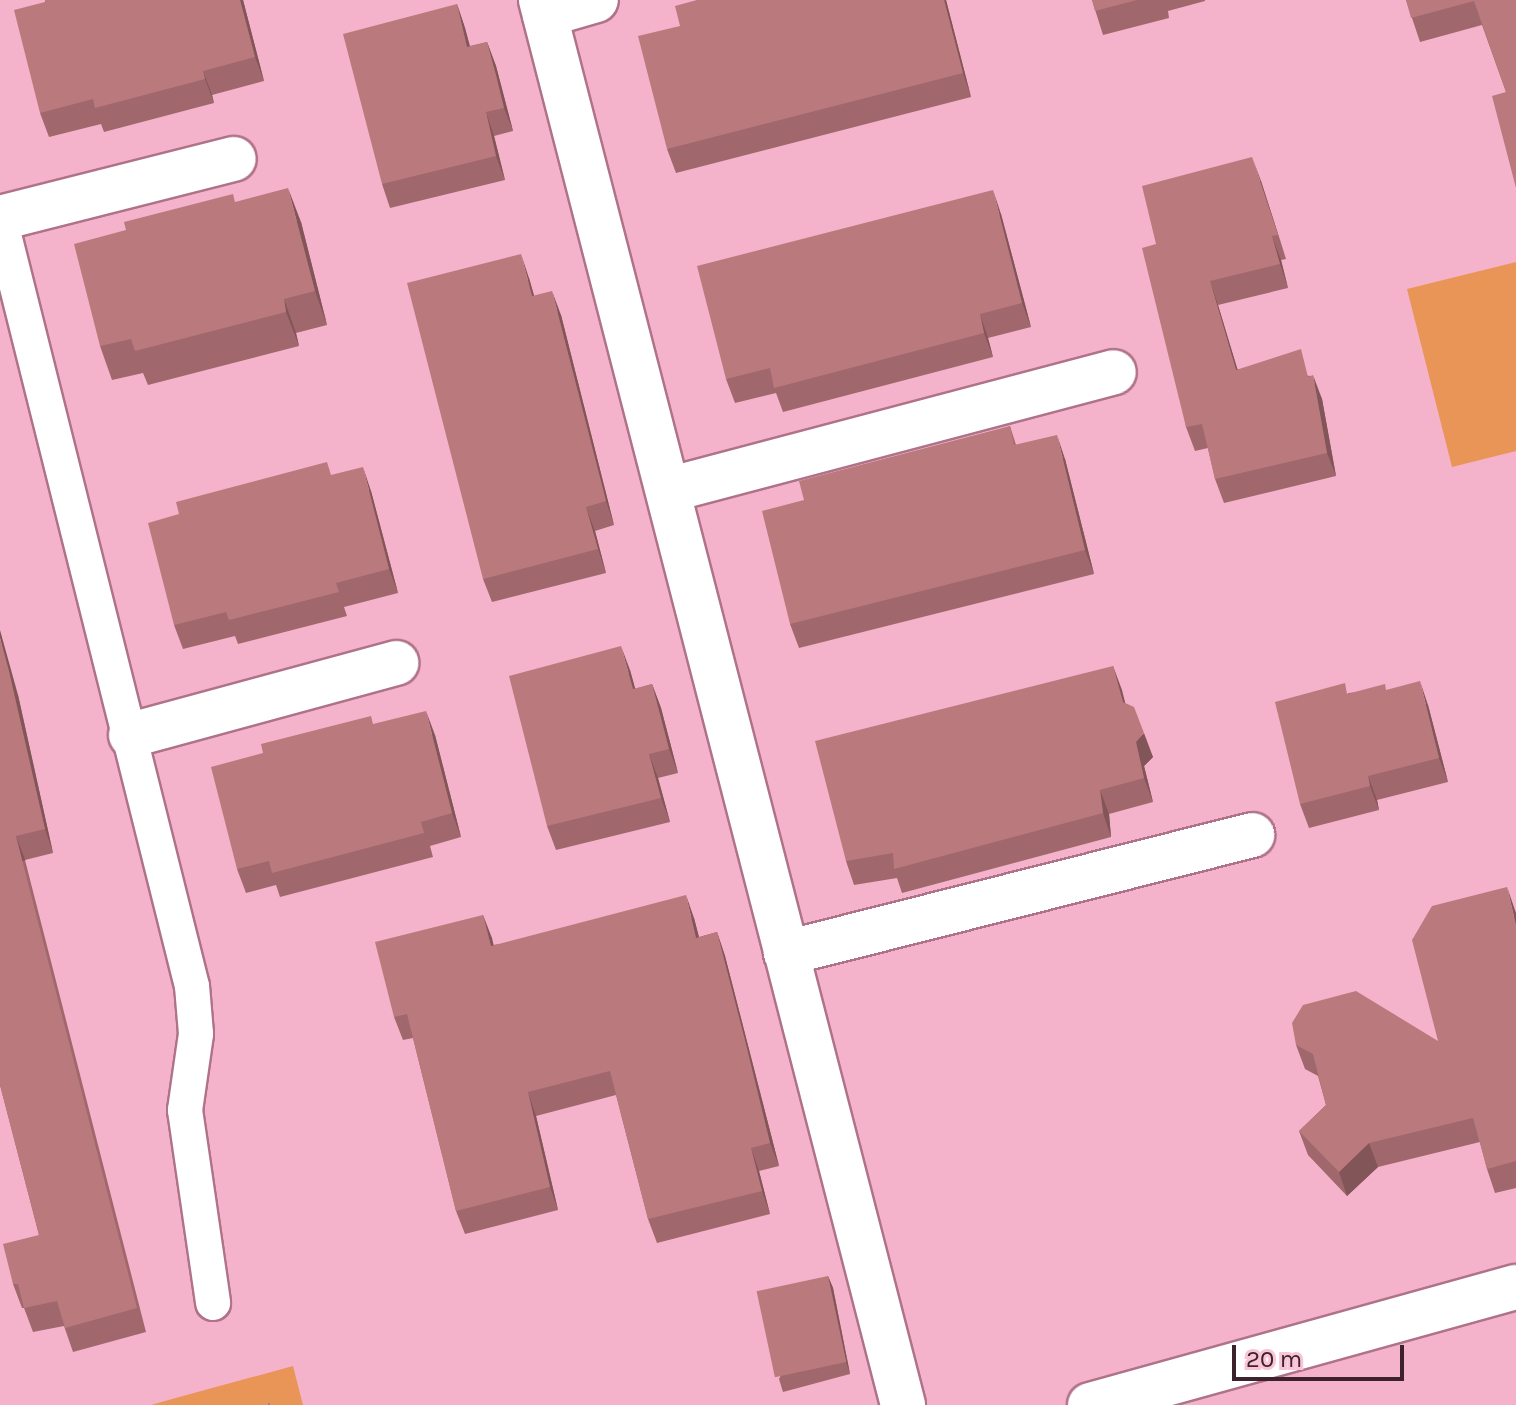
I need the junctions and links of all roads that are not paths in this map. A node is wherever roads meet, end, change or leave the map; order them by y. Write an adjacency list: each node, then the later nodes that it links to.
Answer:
1 (596, 0): 2 (street)
2 (543, 7): 6 (street)
3 (234, 159): 4 (street)
4 (0, 219): 8 (lane)
5 (1114, 372): 6 (street)
6 (668, 490): 10 (street)
7 (396, 663): 8 (street)
8 (131, 735): 12 (lane)
9 (1252, 835): 10 (street)
10 (786, 953): 13 (street)
11 (1516, 1287): 14 (street)
12 (213, 1303)
13 (903, 1405)
14 (1090, 1405)

